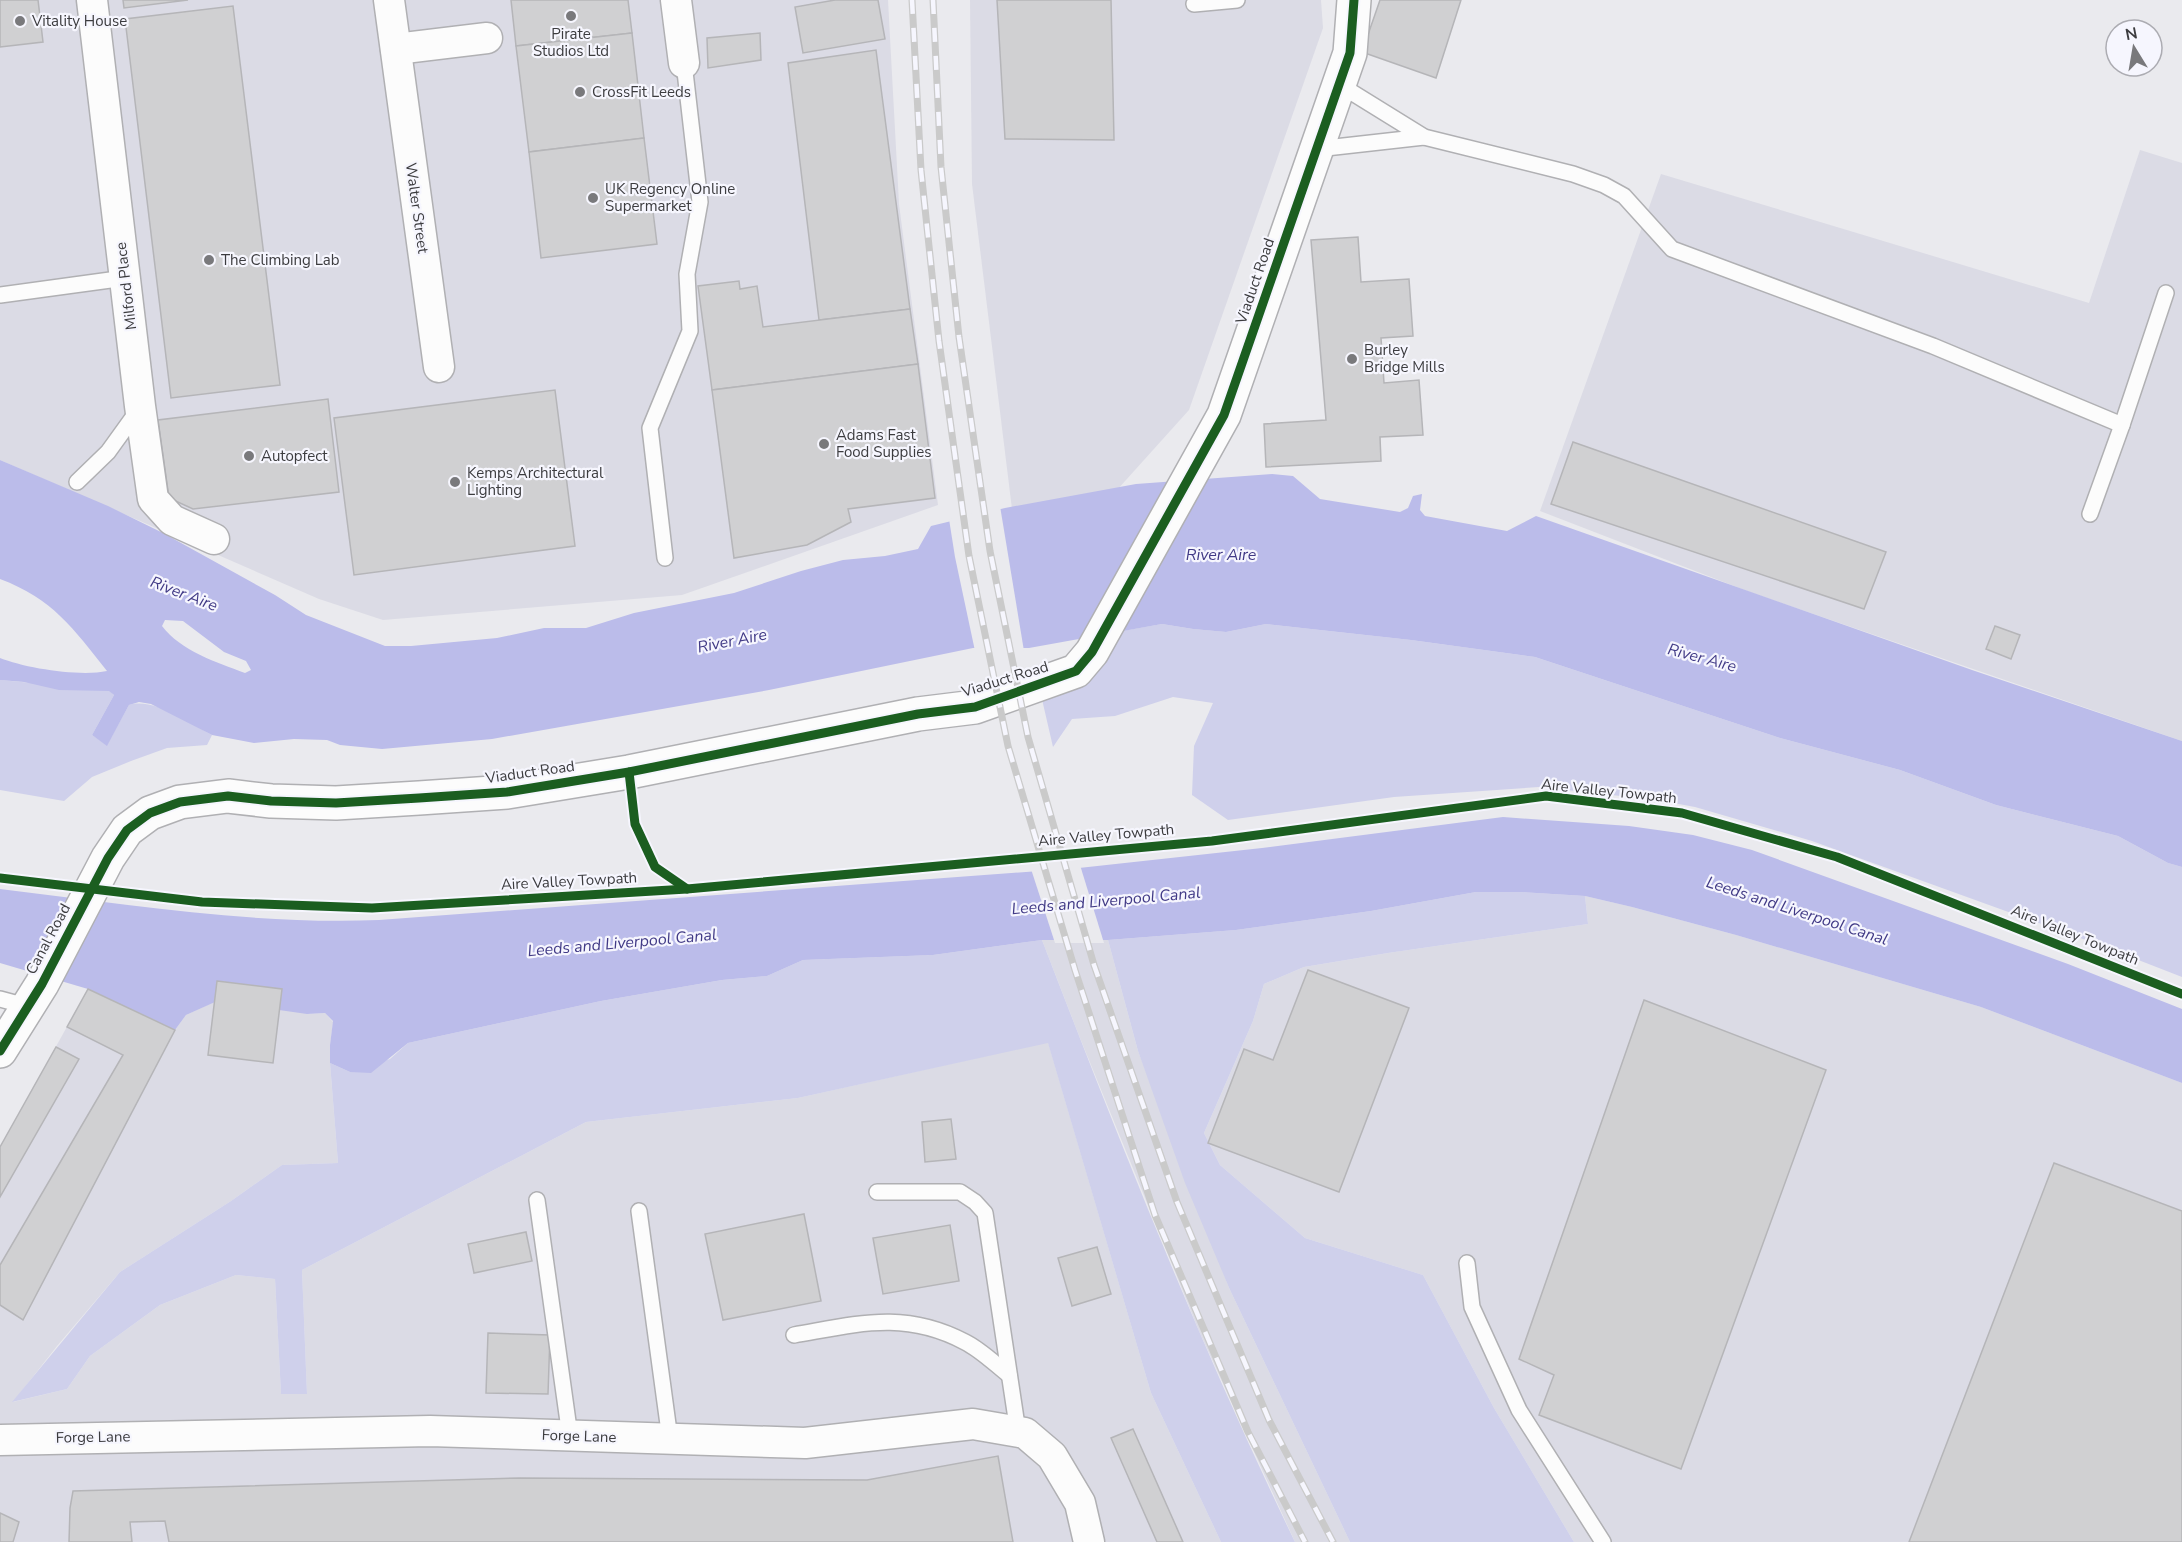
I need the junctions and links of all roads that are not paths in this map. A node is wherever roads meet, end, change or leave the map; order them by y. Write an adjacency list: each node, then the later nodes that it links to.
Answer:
1 (92, 0): 13 (street, Milford Place)
2 (389, 0): 8 (street, Walter Street)
3 (676, 0): 9 (street)
4 (1237, 0): 6 (lane)
5 (1354, 0): 10 (street, Viaduct Road)
6 (1194, 4)
7 (487, 38): 8 (street)
8 (396, 49): 16 (street, Walter Street)
9 (684, 63): 22 (lane)
10 (1340, 85): 11 (lane); 12 (street, Viaduct Road)
11 (1424, 137): 12 (lane); 18 (lane)
12 (1317, 149): 23 (street, Viaduct Road)
13 (125, 278): 15 (lane); 17 (street, Milford Place)
14 (2166, 293): 18 (lane)
15 (0, 295)
16 (439, 367)
17 (140, 406): 19 (lane); 21 (street, Milford Place)
18 (2122, 426): 20 (lane)
19 (77, 482)
20 (2090, 514)
21 (214, 539)
22 (665, 558)
23 (180, 802): 24 (street, Canal Road)
24 (23, 996): 25 (street, Canal Road)
25 (0, 1051)
26 (877, 1192): 31 (lane)
27 (537, 1200): 33 (lane)
28 (639, 1211): 34 (lane)
29 (1467, 1263): 37 (lane)
30 (794, 1335): 31 (lane)
31 (1010, 1375): 32 (lane)
32 (1018, 1432): 34 (street, Forge Lane); 36 (street, Forge Lane)
33 (570, 1436): 34 (street, Forge Lane); 35 (street, Forge Lane)
34 (670, 1439)
35 (0, 1440)
36 (1089, 1542)
37 (1603, 1542)

